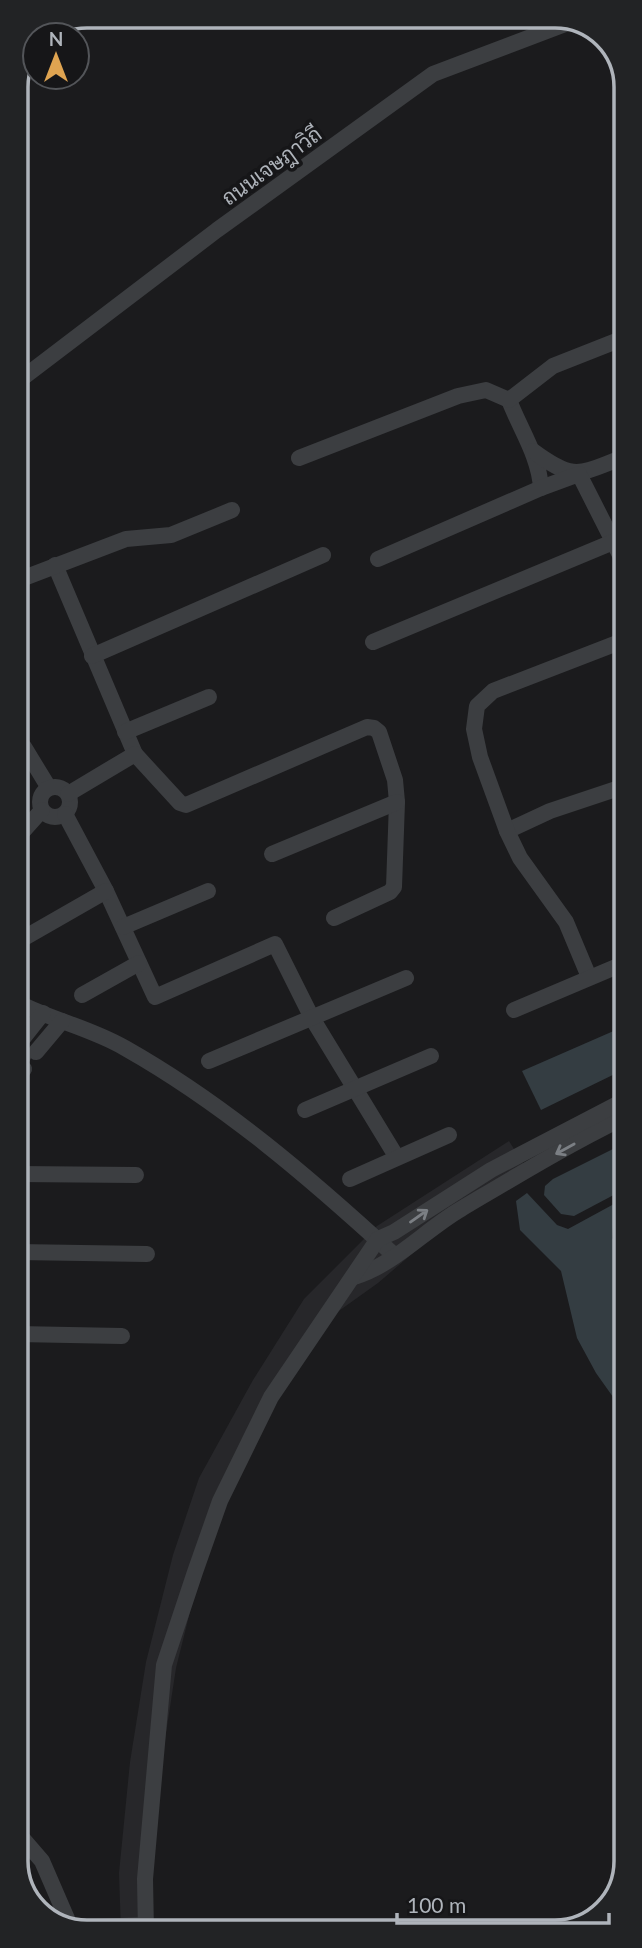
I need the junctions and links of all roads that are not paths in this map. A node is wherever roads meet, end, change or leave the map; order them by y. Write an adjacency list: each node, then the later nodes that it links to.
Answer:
1 (555, 28): 3 (street, ถนนเจษฎาวิถี)
2 (614, 342): 4 (street)
3 (28, 374)
4 (509, 400): 5 (street); 6 (street)
5 (533, 451): 8 (street); 9 (street)
6 (299, 458)
7 (614, 461): 8 (street)
8 (579, 474): 9 (street); 11 (street)
9 (541, 488): 14 (street)
10 (232, 510): 15 (street)
11 (614, 531)
12 (614, 541): 17 (street)
13 (323, 555): 19 (street)
14 (378, 559)
15 (55, 565): 16 (street); 19 (street)
16 (28, 576)
17 (373, 642)
18 (614, 644): 31 (street)
19 (92, 656): 21 (street)
20 (209, 697): 21 (street)
21 (125, 732): 23 (street)
22 (28, 753): 24 (street)
23 (135, 754): 26 (street); 27 (street)
24 (50, 788): 26 (street); 28 (street)
25 (614, 790): 31 (street)
26 (73, 791): 29 (street)
27 (397, 802): 32 (street); 35 (street)
28 (42, 810): 29 (street); 30 (street)
29 (65, 814): 33 (street)
30 (28, 826)
31 (506, 831): 40 (street)
32 (272, 854)
33 (106, 891): 36 (street); 37 (street)
34 (208, 891): 36 (street)
35 (334, 918)
36 (123, 927): 38 (street)
37 (28, 936)
38 (139, 963): 42 (street); 46 (street)
39 (614, 967): 40 (street)
40 (589, 977): 44 (street)
41 (405, 978): 46 (street)
42 (82, 995)
43 (28, 1007): 45 (street)
44 (514, 1010)
45 (43, 1013): 47 (street); 48 (street)
46 (312, 1018): 51 (street); 52 (street)
47 (62, 1021): 49 (street); 63 (street)
48 (28, 1032)
49 (36, 1052)
50 (431, 1056): 52 (street)
51 (209, 1061)
52 (356, 1088): 54 (street); 57 (street)
53 (614, 1106): 58 (street)
54 (305, 1110)
55 (614, 1123): 62 (street, one-way to 62)
56 (449, 1135): 57 (street)
57 (396, 1156): 61 (street)
58 (491, 1170): 62 (street); 63 (street, one-way to 58)
59 (28, 1174): 60 (street)
60 (136, 1175)
61 (350, 1179)
62 (498, 1186): 66 (street)
63 (378, 1238): 66 (street); 67 (street)
64 (28, 1252): 65 (street)
65 (147, 1254)
66 (394, 1255): 67 (street)
67 (354, 1277): 72 (street)
68 (28, 1334): 69 (street)
69 (122, 1336)
70 (28, 1845): 71 (street)
71 (67, 1917)
72 (146, 1920)

